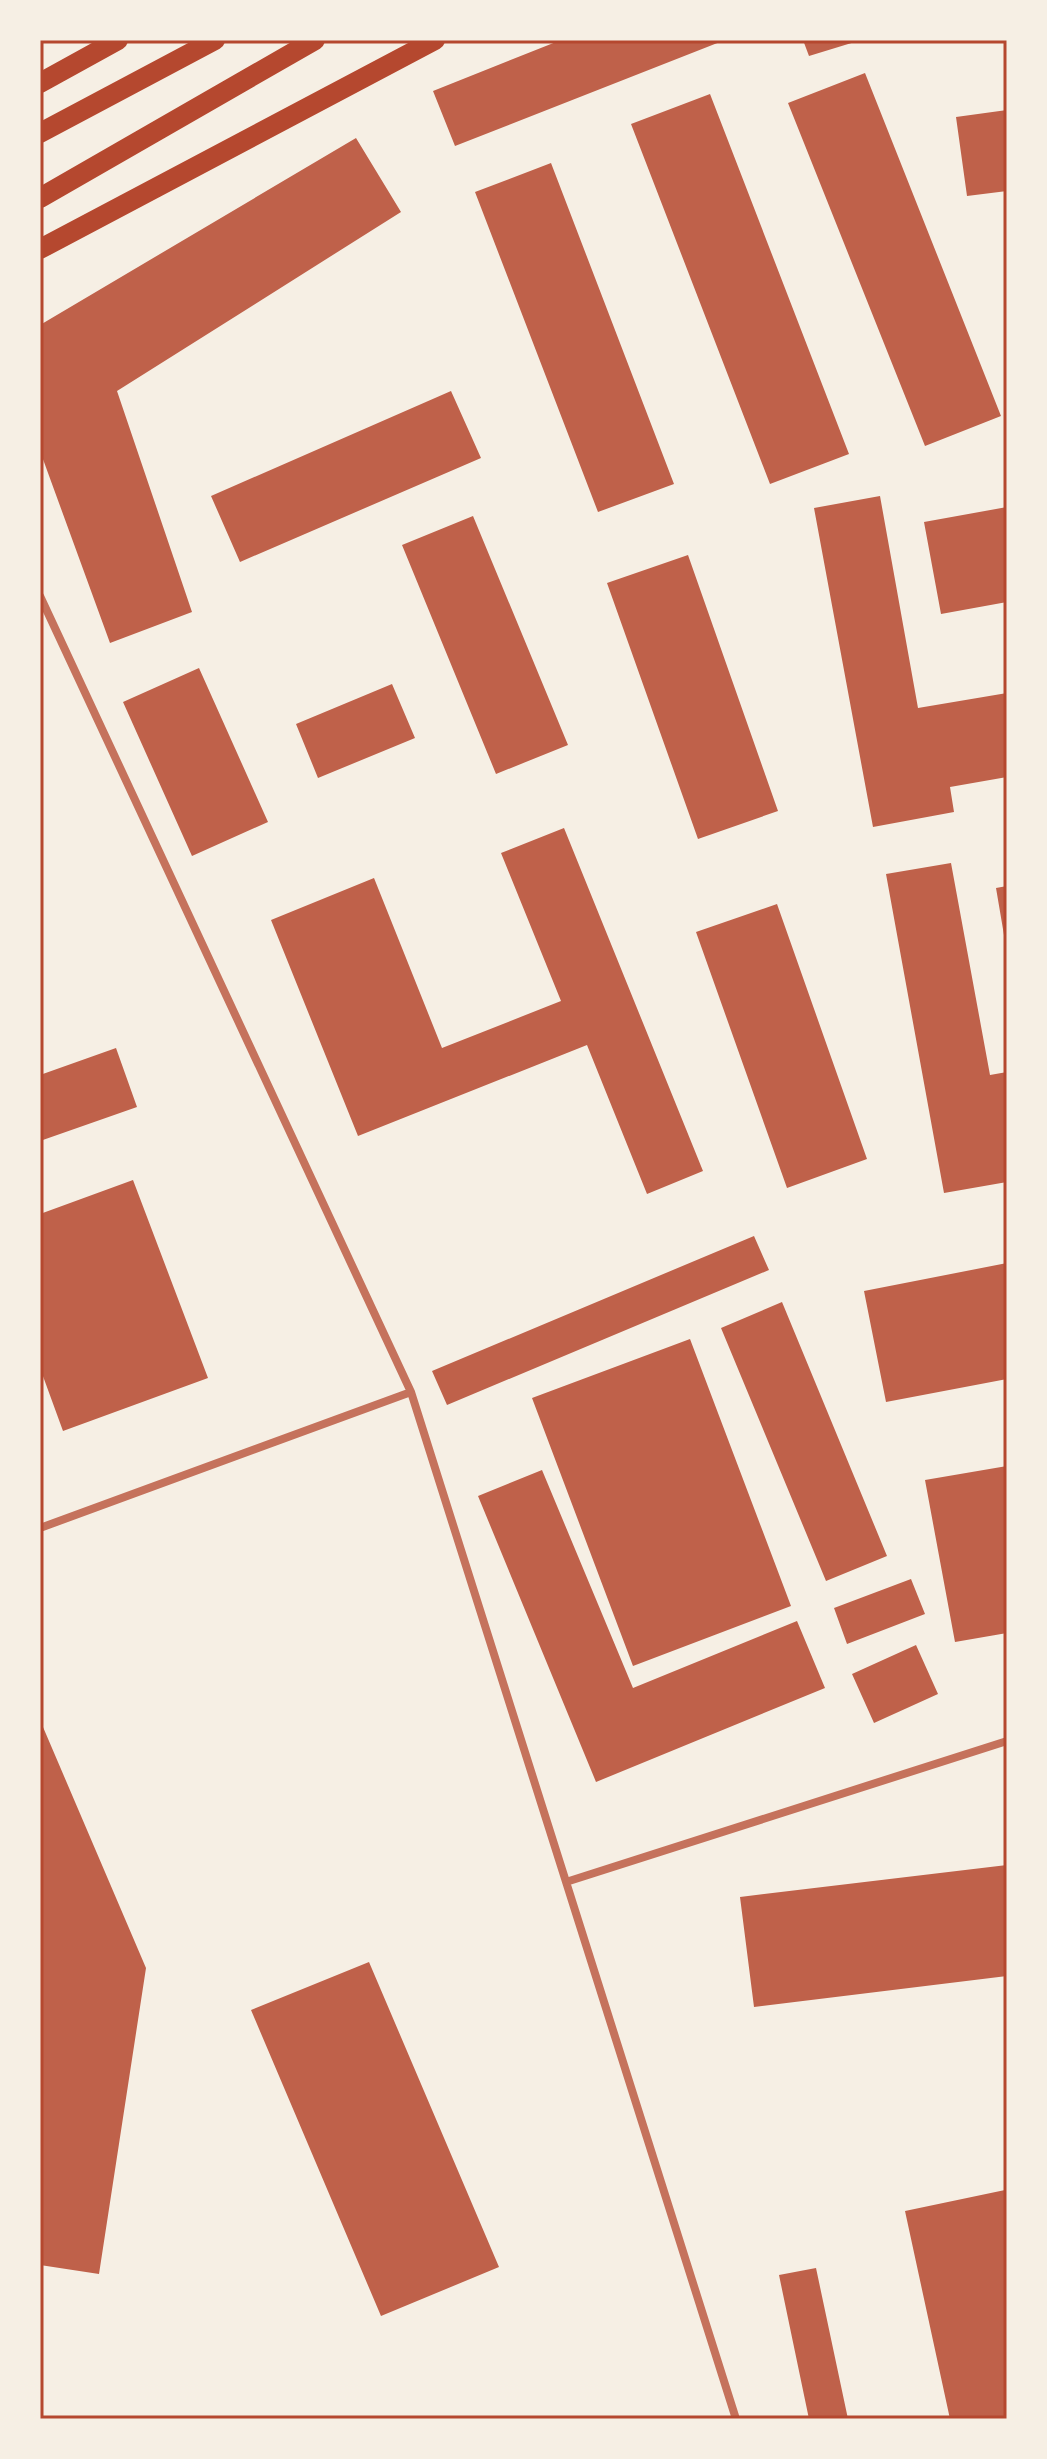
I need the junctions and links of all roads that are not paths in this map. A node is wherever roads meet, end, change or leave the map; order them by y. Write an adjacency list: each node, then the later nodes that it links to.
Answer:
1 (118, 40): 5 (main road)
2 (215, 40): 6 (main road)
3 (315, 40): 7 (main road)
4 (435, 40): 8 (main road)
5 (40, 83)
6 (40, 133)
7 (40, 198)
8 (40, 249)
9 (40, 596): 10 (street)
10 (411, 1392): 11 (street); 13 (street)
11 (40, 1528)
12 (1007, 1741): 13 (street)
13 (566, 1882): 14 (street)
14 (736, 2419)

